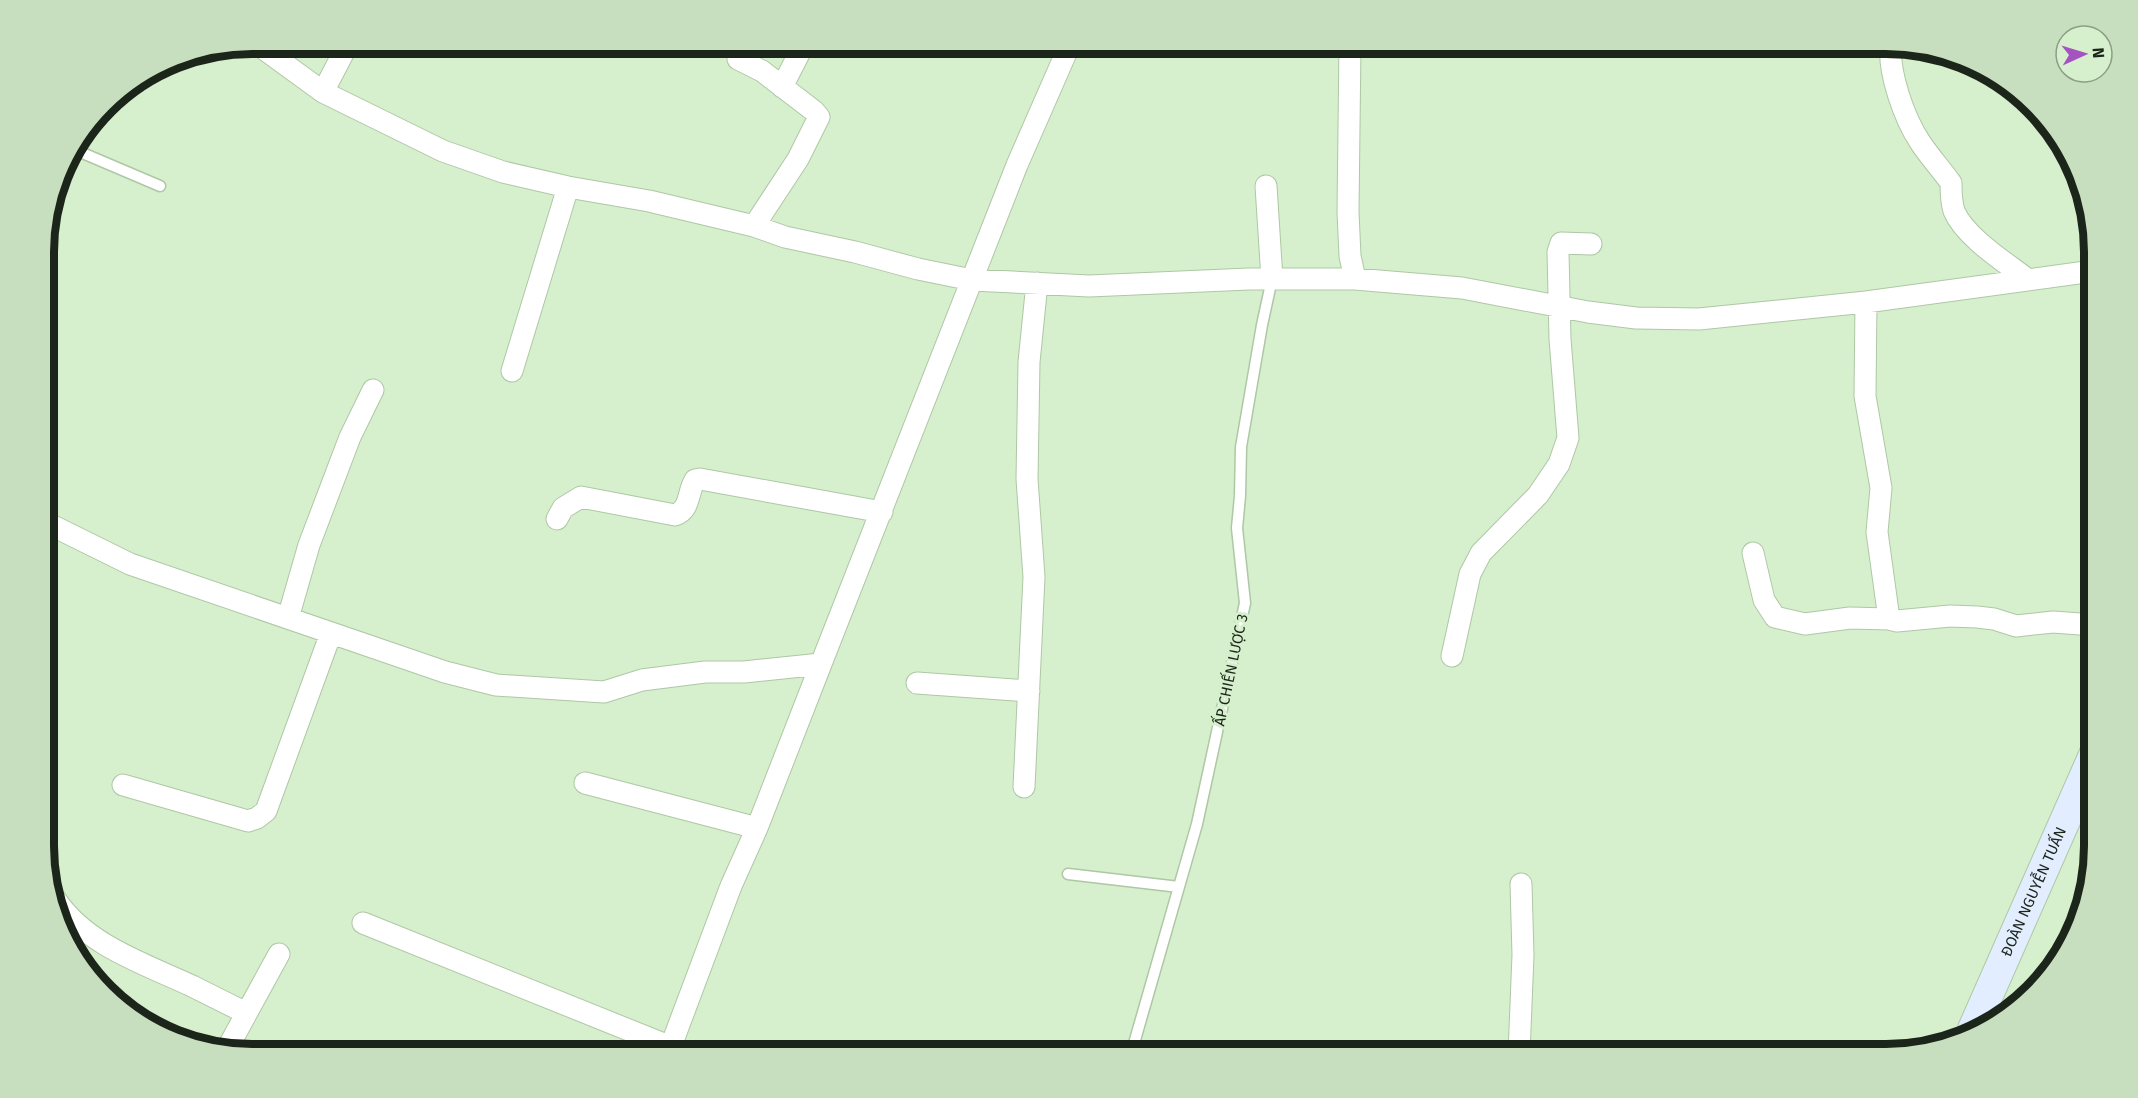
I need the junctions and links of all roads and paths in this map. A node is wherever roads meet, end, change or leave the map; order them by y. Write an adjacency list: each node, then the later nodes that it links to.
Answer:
1 (271, 54): 9 (street)
2 (343, 54): 9 (street)
3 (799, 54): 8 (street)
4 (1066, 54): 20 (street)
5 (1350, 54): 18 (street)
6 (1890, 54): 19 (street)
7 (738, 59): 8 (street)
8 (782, 87): 14 (street)
9 (323, 92): 13 (street)
10 (81, 152): 11 (lane)
11 (160, 186)
12 (1266, 186): 17 (street)
13 (568, 187): 14 (street); 24 (street)
14 (754, 226): 20 (street)
15 (1591, 244): 23 (street)
16 (2084, 272): 19 (street)
17 (1272, 279): 18 (street); 21 (street); 45 (lane, ẤP CHIẾN LƯỢC 3)
18 (1355, 279): 23 (street)
19 (2026, 279): 22 (street)
20 (972, 280): 21 (street); 26 (street)
21 (1037, 283): 37 (street)
22 (1866, 302): 23 (street); 31 (street)
23 (1560, 307): 34 (street)
24 (512, 370)
25 (373, 390): 30 (street)
26 (882, 512): 27 (street); 35 (street)
27 (557, 519)
28 (54, 526): 30 (street)
29 (1753, 553): 31 (street)
30 (288, 618): 33 (street)
31 (1889, 619): 32 (street)
32 (2084, 624)
33 (331, 633): 35 (street); 40 (street)
34 (1452, 656)
35 (821, 664): 42 (street)
36 (917, 683): 37 (street)
37 (1029, 691): 41 (street)
38 (2084, 778): 50 (main road, ĐOÀN NGUYỄN TUẤN)
39 (585, 783): 42 (street)
40 (123, 785)
41 (1024, 787)
42 (757, 828): 53 (street)
43 (1068, 874): 45 (lane)
44 (1521, 884): 55 (street)
45 (1175, 887): 54 (lane, ẤP CHIẾN LƯỢC 3)
46 (66, 912): 49 (street)
47 (363, 923): 52 (street)
48 (279, 954): 49 (street)
49 (246, 1013): 51 (street)
50 (1977, 1022)
51 (231, 1042)
52 (653, 1044)
53 (673, 1044)
54 (1134, 1044)
55 (1519, 1044)

